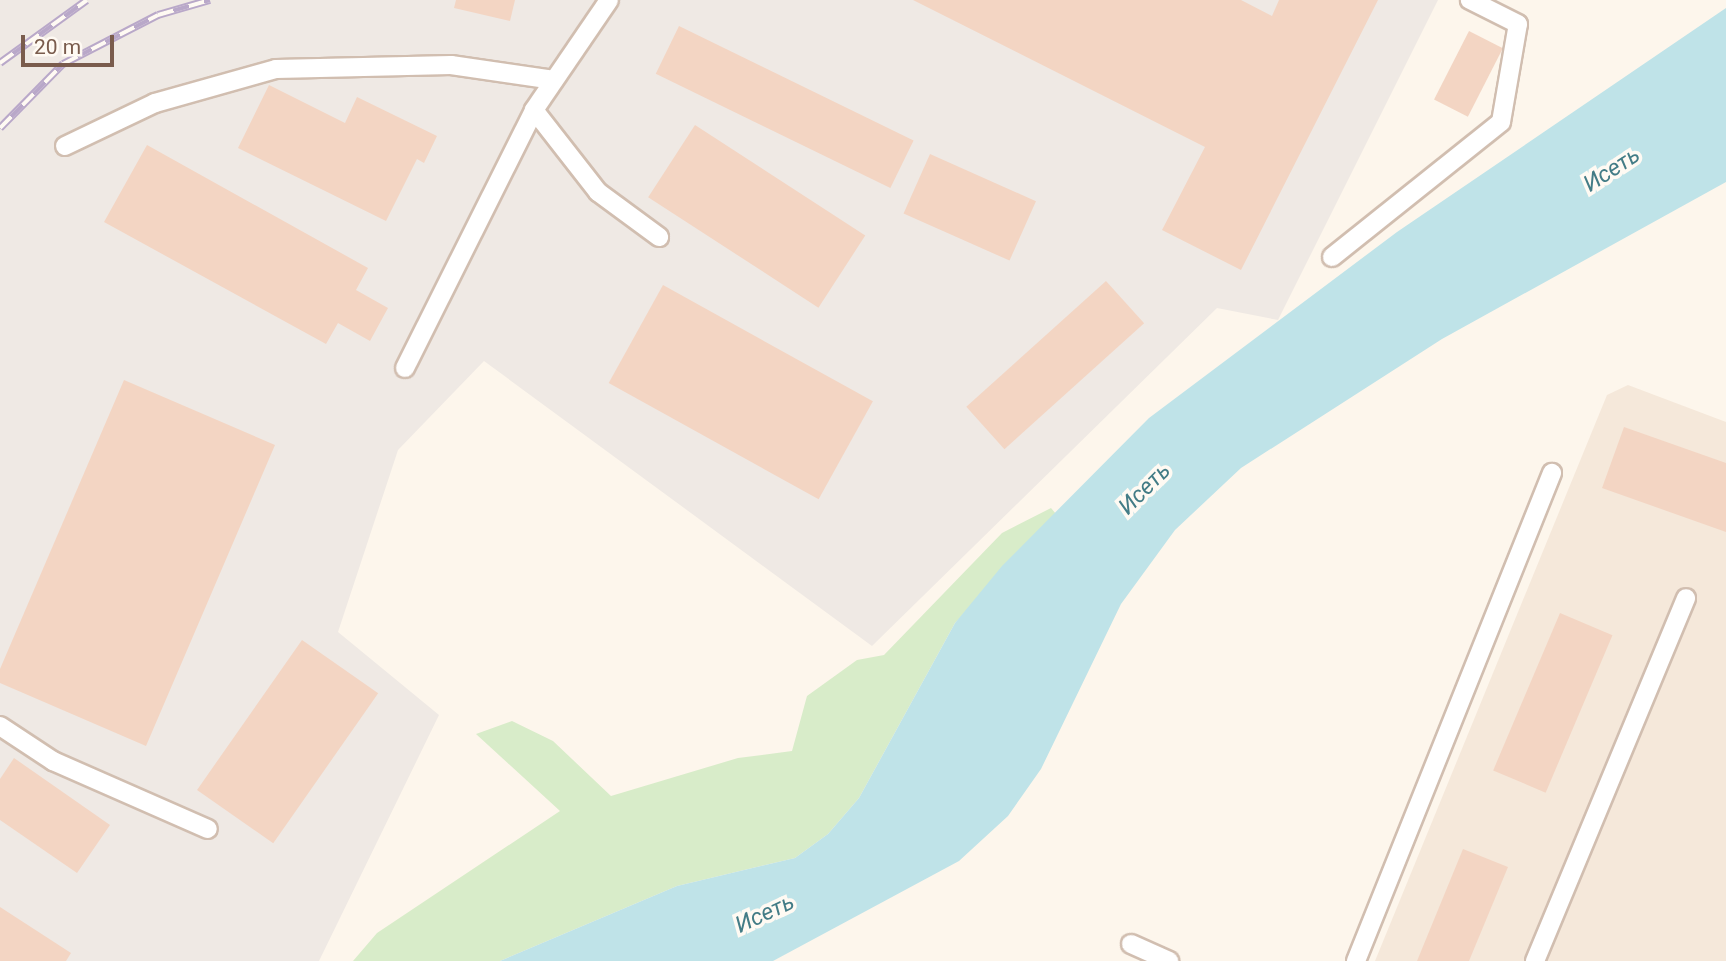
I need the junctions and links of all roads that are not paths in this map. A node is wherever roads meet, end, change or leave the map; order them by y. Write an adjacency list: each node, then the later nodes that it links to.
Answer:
1 (609, 0): 3 (lane)
2 (1470, 0): 7 (lane)
3 (554, 80): 4 (lane); 5 (lane)
4 (534, 110): 6 (lane); 8 (lane)
5 (65, 146)
6 (659, 237)
7 (1332, 257)
8 (405, 368)
9 (1552, 473): 15 (lane)
10 (1686, 598): 16 (lane)
11 (0, 726): 12 (lane)
12 (208, 828)
13 (1131, 944): 14 (lane)
14 (1169, 961)
15 (1356, 961)
16 (1535, 961)

